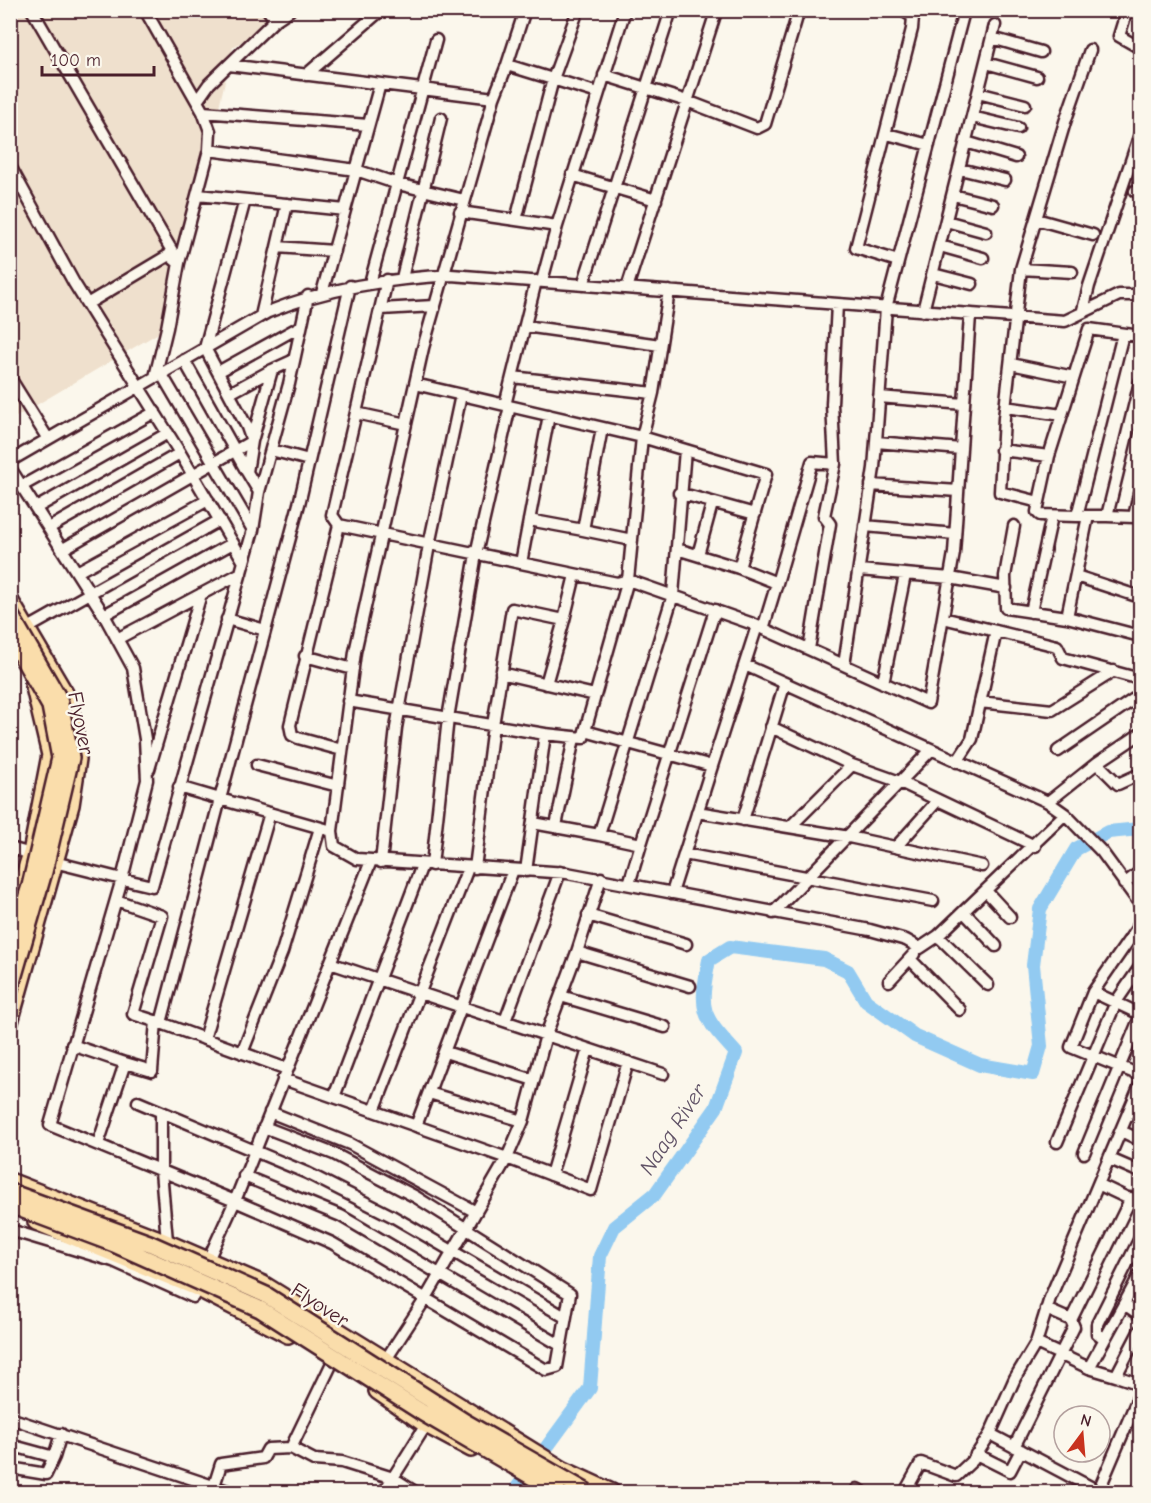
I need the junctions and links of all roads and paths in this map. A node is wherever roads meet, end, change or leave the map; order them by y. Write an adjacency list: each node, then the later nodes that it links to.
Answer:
1 (32, 10): 77 (street)
2 (145, 10): 34 (street)
3 (268, 10): 15 (street)
4 (290, 10): 15 (street)
5 (525, 10): 24 (street)
6 (578, 10): 28 (street)
7 (625, 10): 26 (street)
8 (671, 10): 30 (street)
9 (799, 10): 35 (street)
10 (902, 10): 43 (street)
11 (1127, 10): 19 (street)
12 (380, 11): 25 (street)
13 (715, 15): 35 (street)
14 (963, 15): 46 (street)
15 (275, 20): 23 (street)
16 (995, 25): 17 (street)
17 (992, 38): 21 (street); 22 (street)
18 (436, 40): 31 (street)
19 (1140, 48)
20 (1090, 50): 66 (street)
21 (1041, 52)
22 (986, 63): 27 (street); 33 (street)
23 (229, 65): 25 (street); 34 (street)
24 (507, 65): 28 (street); 36 (street)
25 (306, 75): 29 (street)
26 (604, 75): 30 (street); 32 (street)
27 (1037, 78)
28 (553, 79): 32 (street); 67 (street)
29 (380, 84): 31 (street); 41 (street)
30 (647, 88): 35 (street); 55 (street)
31 (423, 90): 36 (street); 54 (street)
32 (598, 93): 52 (street)
33 (978, 93): 37 (street); 39 (street)
34 (197, 101): 38 (street)
35 (687, 101): 61 (street)
36 (492, 104): 60 (street)
37 (1025, 105)
38 (203, 112): 41 (street); 47 (street)
39 (972, 117): 42 (street); 45 (street)
40 (441, 118): 56 (street)
41 (368, 125): 51 (street)
42 (1018, 129)
43 (887, 134): 46 (street); 76 (street)
44 (1140, 134): 99 (street)
45 (966, 142): 48 (street); 50 (street)
46 (929, 145): 76 (street)
47 (209, 150): 51 (street); 57 (street)
48 (1016, 157)
49 (10, 166): 94 (street)
50 (960, 169): 53 (street); 58 (street)
51 (356, 170): 54 (street); 64 (street)
52 (572, 175): 55 (street); 69 (street)
53 (1005, 180)
54 (398, 184): 56 (street); 85 (street)
55 (616, 187): 61 (street); 87 (street)
56 (424, 190): 60 (street); 82 (street)
57 (198, 195): 59 (street); 77 (street)
58 (953, 195): 63 (street); 68 (street)
59 (245, 200): 62 (street); 111 (street)
60 (464, 200): 65 (street)
61 (656, 200): 89 (street)
62 (288, 204): 64 (street); 73 (street)
63 (993, 205)
64 (345, 210): 74 (street)
65 (460, 212): 67 (street); 81 (street)
66 (1036, 219): 71 (street); 78 (street)
67 (516, 220): 69 (street)
68 (946, 221): 70 (street); 72 (street)
69 (557, 226): 84 (street)
70 (986, 232)
71 (1093, 235)
72 (940, 246): 75 (street); 80 (street)
73 (277, 248): 74 (street); 102 (street)
74 (334, 251): 91 (street)
75 (983, 258)
76 (898, 261): 97 (street)
77 (179, 263): 94 (street); 117 (street)
78 (1021, 269): 79 (street); 104 (street)
79 (1072, 272)
80 (933, 274): 86 (street); 100 (street)
81 (441, 276): 82 (street); 84 (street); 96 (street)
82 (402, 278): 83 (street)
83 (387, 280): 85 (street); 98 (street)
84 (539, 281): 87 (street); 106 (street)
85 (370, 283): 88 (street)
86 (972, 284)
87 (583, 285): 89 (street)
88 (350, 286): 91 (street); 149 (street)
89 (627, 288): 90 (street)
90 (669, 291): 95 (street); 110 (street)
91 (322, 292): 93 (street)
92 (1140, 295): 99 (street)
93 (308, 296): 102 (street); 105 (street)
94 (87, 304): 123 (street)
95 (837, 304): 97 (street); 152 (street)
96 (434, 306): 98 (street); 122 (street)
97 (886, 308): 100 (street); 127 (street)
98 (381, 309): 132 (street)
99 (1083, 310): 103 (street)
100 (923, 311): 101 (street)
101 (970, 315): 104 (street); 128 (street)
102 (261, 316): 111 (street)
103 (1072, 317): 104 (street); 107 (street)
104 (1017, 318): 114 (street)
105 (301, 326): 113 (street); 116 (street)
106 (525, 326): 110 (street); 118 (street)
107 (1089, 329): 108 (street); 119 (street)
108 (1123, 334): 109 (street); 168 (street)
109 (1140, 336)
110 (660, 345): 125 (street)
111 (205, 348): 112 (street); 116 (street)
112 (184, 360): 117 (street); 146 (street)
113 (294, 360): 115 (street); 143 (street)
114 (1011, 364): 119 (street); 130 (street)
115 (272, 370): 124 (street); 140 (street)
116 (218, 372): 124 (street)
117 (158, 375): 123 (street); 151 (street)
118 (512, 377): 125 (street); 129 (street)
119 (1074, 377): 134 (street)
120 (10, 378): 139 (street)
121 (1140, 382): 169 (street)
122 (415, 384): 126 (street); 135 (street)
123 (139, 386): 131 (street); 139 (street)
124 (230, 393): 140 (street)
125 (653, 393): 138 (street)
126 (461, 395): 129 (street); 183 (street)
127 (879, 398): 128 (street); 141 (street)
128 (964, 404): 142 (street)
129 (507, 406): 133 (street); 186 (street)
130 (1005, 407): 134 (street); 145 (street)
131 (155, 412): 137 (street); 157 (street)
132 (356, 412): 135 (street); 173 (street)
133 (549, 415): 136 (street); 172 (street)
134 (1062, 415): 148 (street)
135 (406, 424): 180 (street)
136 (602, 428): 138 (street); 178 (street)
137 (168, 433): 147 (street); 165 (street)
138 (642, 437): 144 (street); 181 (street)
139 (48, 439): 150 (street)
140 (252, 441): 146 (street); 154 (street)
141 (876, 442): 142 (street); 156 (street)
142 (961, 449): 159 (street)
143 (271, 450): 149 (street); 160 (street)
144 (685, 450): 161 (street); 166 (street)
145 (1002, 450): 148 (street); 163 (street)
146 (235, 451): 151 (street); 154 (street)
147 (180, 453): 155 (street); 176 (street)
148 (1049, 456): 163 (street)
149 (309, 460): 216 (street)
150 (10, 461)
151 (214, 462): 155 (street); 177 (street)
152 (835, 464): 199 (street); 222 (street)
153 (10, 468): 157 (street)
154 (247, 472): 160 (street)
155 (193, 474): 162 (street); 184 (street)
156 (871, 485): 159 (street); 174 (street)
157 (22, 486): 165 (street)
158 (1140, 489): 170 (street)
159 (958, 491): 179 (street)
160 (259, 492): 177 (street)
161 (680, 493): 164 (street); 185 (street)
162 (208, 500): 171 (street); 192 (street)
163 (1039, 502): 167 (street)
164 (712, 504): 166 (street); 187 (street)
165 (36, 508): 176 (street)
166 (755, 514): 190 (street)
167 (1052, 516): 168 (street); 207 (street)
168 (1083, 516): 169 (street); 196 (street)
169 (1107, 516): 170 (street)
170 (1137, 518)
171 (220, 520): 182 (street); 201 (street)
172 (529, 520): 178 (street); 189 (street)
173 (339, 525): 180 (street); 223 (street)
174 (865, 526): 179 (street); 191 (street)
175 (1014, 526): 200 (street)
176 (49, 528): 184 (street)
177 (253, 530): 188 (street)
178 (583, 530): 181 (street)
179 (955, 534): 197 (street)
180 (381, 536): 183 (street); 226 (street)
181 (632, 540): 198 (street)
182 (233, 543): 188 (street); 209 (street)
183 (429, 545): 186 (street); 237 (street)
184 (63, 549): 192 (street)
185 (677, 549): 187 (street); 203 (street)
186 (476, 554): 189 (street); 238 (street)
187 (698, 555): 190 (street)
188 (244, 562): 193 (street)
189 (521, 563): 194 (street)
190 (739, 568): 199 (street)
191 (859, 570): 195 (street); 225 (street)
192 (77, 572): 201 (street)
193 (241, 573): 202 (street); 212 (street)
194 (575, 575): 198 (street); 213 (street)
195 (905, 575): 197 (street); 231 (street)
196 (1076, 576): 204 (street); 210 (street)
197 (950, 578): 200 (street); 211 (street)
198 (628, 580): 203 (street); 233 (street)
199 (777, 583): 214 (street)
200 (1006, 588): 207 (street)
201 (90, 594): 209 (street); 215 (street)
202 (201, 594): 220 (street); 256 (street)
203 (674, 595): 206 (street); 245 (street)
204 (1140, 597)
205 (10, 600): 215 (highway)
206 (715, 610): 214 (street); 249 (street)
207 (1031, 612): 210 (street)
208 (10, 614): 318 (highway, Flyover, bridge)
209 (104, 615): 220 (street)
210 (1067, 617): 219 (street)
211 (943, 618): 217 (street); 231 (street)
212 (227, 619): 216 (street); 259 (street)
213 (564, 620): 228 (street); 232 (street)
214 (760, 627): 222 (street); 224 (street)
215 (28, 628): 281 (highway)
216 (265, 630): 260 (street)
217 (996, 631): 227 (street); 236 (street)
218 (10, 636): 309 (highway, Flyover, bridge)
219 (1140, 636)
220 (117, 639): 256 (street)
221 (10, 648): 278 (highway)
222 (808, 649): 225 (street)
223 (305, 656): 226 (street); 246 (street)
224 (745, 665): 230 (street); 254 (street)
225 (844, 665): 231 (street)
226 (353, 669): 235 (street)
227 (1114, 671): 229 (street); 236 (street)
228 (501, 673): 232 (street); 239 (street)
229 (1140, 680)
230 (785, 683): 240 (street); 247 (street)
231 (883, 683)
232 (546, 684): 233 (street)
233 (595, 695): 241 (street)
234 (1140, 695): 248 (street)
235 (348, 701): 237 (street); 246 (street)
236 (980, 702): 250 (street)
237 (399, 710): 238 (street); 280 (street)
238 (448, 718): 239 (street); 282 (street)
239 (493, 725): 242 (street); 284 (street)
240 (771, 727): 253 (street); 266 (street)
241 (585, 731): 244 (street); 245 (street)
242 (545, 734): 244 (street); 267 (street)
243 (1140, 734): 251 (street)
244 (574, 738): 268 (street)
245 (627, 742): 249 (street); 272 (street)
246 (342, 750): 258 (street)
247 (931, 750): 250 (street); 257 (street)
248 (1058, 752)
249 (670, 753): 254 (street); 274 (street)
250 (957, 762): 262 (street)
251 (1097, 763): 255 (street); 262 (street)
252 (257, 765): 258 (street)
253 (852, 765): 257 (street); 269 (street)
254 (712, 766): 263 (street)
255 (1140, 774)
256 (146, 777): 291 (street)
257 (900, 782): 261 (street); 273 (street)
258 (338, 786): 271 (street)
259 (179, 787): 260 (street); 291 (street)
260 (220, 799): 264 (street); 328 (street)
261 (938, 800): 275 (street); 276 (street)
262 (1048, 802): 265 (street)
263 (697, 812): 266 (street); 279 (street)
264 (270, 813): 270 (street); 331 (street)
265 (1065, 814): 275 (street); 293 (street)
266 (743, 820): 269 (street)
267 (533, 823): 268 (street); 286 (street)
268 (556, 826): 272 (street)
269 (790, 826): 273 (street)
270 (320, 828): 271 (street); 335 (street)
271 (332, 831): 280 (street)
272 (599, 835): 274 (street)
273 (849, 837): 276 (street); 290 (street)
274 (641, 844): 292 (street)
275 (1035, 846): 294 (street)
276 (896, 847): 283 (street)
277 (10, 848): 278 (street)
278 (31, 854): 281 (street); 303 (highway)
279 (684, 854): 290 (street); 295 (street)
280 (376, 862): 282 (street); 312 (street)
281 (56, 863): 291 (street); 327 (highway)
282 (427, 865): 284 (street); 314 (street)
283 (982, 866)
284 (472, 868): 285 (street); 320 (street)
285 (513, 870): 286 (street); 323 (street)
286 (526, 871): 287 (street)
287 (560, 872): 289 (street); 326 (street)
288 (1140, 872): 293 (street)
289 (601, 878): 292 (street); 301 (street)
290 (808, 878): 297 (street); 300 (street)
291 (122, 879): 296 (street)
292 (629, 884): 295 (street)
293 (1124, 884): 298 (street)
294 (986, 891): 299 (street); 302 (street)
295 (672, 893): 300 (street)
296 (116, 900): 328 (street); 332 (street)
297 (933, 901)
298 (1140, 904)
299 (964, 912): 305 (street); 307 (street)
300 (773, 913): 308 (street)
301 (588, 915): 306 (street); 310 (street)
302 (1010, 917)
303 (10, 919)
304 (1140, 924): 319 (street)
305 (938, 936): 308 (street); 316 (street)
306 (686, 944)
307 (996, 946)
308 (921, 948): 311 (street)
309 (10, 949)
310 (577, 952): 317 (street); 321 (street)
311 (910, 959): 315 (street); 324 (street)
312 (330, 963): 314 (street); 340 (street)
313 (1140, 967): 322 (street)
314 (378, 979): 320 (street); 346 (street)
315 (889, 981)
316 (988, 985)
317 (690, 986)
318 (10, 989)
319 (1092, 992): 322 (street); 336 (street)
320 (419, 993): 323 (street); 349 (street)
321 (561, 996): 329 (street); 330 (street)
322 (1116, 1002): 325 (street); 336 (street)
323 (462, 1007): 326 (street); 334 (street)
324 (960, 1010)
325 (1140, 1016): 339 (street)
326 (505, 1021): 330 (street)
327 (10, 1022)
328 (158, 1022): 331 (street); 338 (street)
329 (665, 1027)
330 (546, 1035): 333 (street); 343 (street)
331 (204, 1039): 335 (street)
332 (72, 1045): 338 (street); 358 (street)
333 (588, 1049): 337 (street); 365 (street)
334 (445, 1052): 343 (street); 345 (street)
335 (242, 1053): 340 (street)
336 (1093, 1056): 339 (street); 357 (street)
337 (627, 1062): 341 (street); 365 (street)
338 (125, 1063): 358 (street)
339 (1118, 1066): 342 (street); 360 (street)
340 (285, 1074): 346 (street); 351 (street)
341 (663, 1074)
342 (1140, 1075)
343 (534, 1080): 352 (street)
344 (1140, 1085): 348 (street)
345 (429, 1093): 352 (street); 353 (street)
346 (334, 1097): 349 (street)
347 (138, 1102): 350 (street)
348 (1136, 1108): 355 (street)
349 (375, 1111): 353 (street)
350 (161, 1112): 359 (street); 363 (street)
351 (270, 1112): 354 (street); 374 (street)
352 (523, 1121): 361 (street)
353 (416, 1126): 361 (street)
354 (264, 1127): 359 (street); 377 (street)
355 (1121, 1131): 356 (street); 362 (street)
356 (1140, 1140)
357 (1057, 1142)
358 (98, 1144): 363 (street)
359 (255, 1150): 366 (street); 380 (street)
360 (1084, 1153)
361 (507, 1158): 365 (street); 374 (street)
362 (1110, 1159): 364 (street); 368 (street)
363 (160, 1171): 370 (street); 381 (street)
364 (1140, 1172)
365 (551, 1175)
366 (244, 1176): 370 (street); 383 (street)
367 (10, 1180): 373 (highway)
368 (1100, 1185): 371 (street); 387 (street)
369 (10, 1192): 421 (highway, Flyover, bridge)
370 (235, 1201): 381 (street); 385 (street)
371 (1136, 1201): 390 (street)
372 (10, 1205): 420 (highway, Flyover, bridge)
373 (74, 1206): 378 (highway); 381 (highway)
374 (476, 1212): 377 (street)
375 (10, 1213): 378 (highway)
376 (10, 1230): 384 (street)
377 (466, 1230): 380 (street); 389 (street)
378 (64, 1234): 384 (highway)
379 (1140, 1238): 392 (street)
380 (453, 1252): 383 (street); 389 (street)
381 (208, 1260): 384 (street); 396 (highway)
382 (1140, 1274): 386 (street)
383 (440, 1275): 385 (street); 394 (street)
384 (197, 1288): 397 (highway)
385 (426, 1298): 394 (street); 396 (street)
386 (1124, 1304): 388 (street); 392 (street)
387 (1046, 1309): 390 (street); 393 (street)
388 (1140, 1315)
389 (565, 1317): 394 (street)
390 (1071, 1320): 395 (street)
391 (1140, 1330): 399 (street)
392 (1105, 1339): 398 (street)
393 (1036, 1343): 395 (street); 406 (street)
394 (560, 1345)
395 (1062, 1354): 398 (street); 409 (street)
396 (384, 1361): 401 (street); 413 (highway)
397 (332, 1363): 401 (highway); 408 (street)
398 (1089, 1368): 399 (street)
399 (1116, 1376): 400 (street)
400 (1140, 1384)
401 (374, 1390): 404 (highway)
402 (1140, 1393): 426 (street)
403 (10, 1418): 405 (street)
404 (426, 1425): 414 (street); 419 (highway)
405 (61, 1434): 411 (street); 415 (street)
406 (990, 1434): 409 (street); 410 (street)
407 (10, 1444): 411 (street)
408 (291, 1448): 414 (street); 415 (street)
409 (1018, 1448): 410 (street); 426 (street)
410 (976, 1454): 425 (street)
411 (54, 1457): 412 (street)
412 (10, 1468)
413 (562, 1469): 419 (highway); 422 (highway)
414 (393, 1478): 417 (street); 418 (street)
415 (214, 1486): 416 (street)
416 (231, 1492)
417 (384, 1492)
418 (415, 1492)
419 (547, 1492)
420 (558, 1492)
421 (587, 1492)
422 (612, 1492)
423 (857, 1492): 424 (street)
424 (864, 1492)
425 (905, 1492)
426 (1098, 1492)

